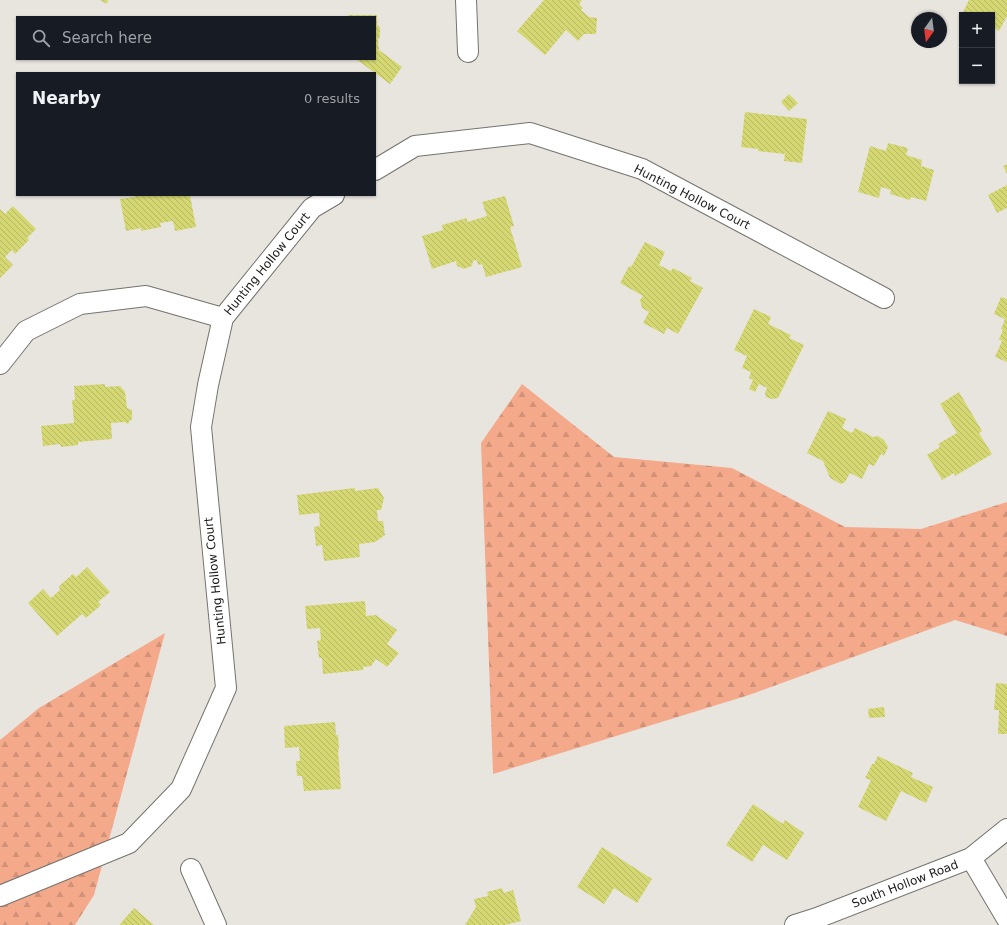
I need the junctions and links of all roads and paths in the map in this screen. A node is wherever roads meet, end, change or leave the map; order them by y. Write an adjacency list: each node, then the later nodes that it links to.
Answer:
1 (466, 0): 2 (street)
2 (468, 52)
3 (376, 169): 5 (street, Hunting Hollow Court)
4 (332, 196): 6 (street, Hunting Hollow Court)
5 (884, 298)
6 (223, 318): 7 (street); 11 (street, Hunting Hollow Court)
7 (0, 364)
8 (1007, 829): 9 (street, South Hollow Road)
9 (971, 858): 12 (street); 14 (street, South Hollow Road)
10 (191, 869): 13 (street)
11 (0, 896)
12 (1007, 919)
13 (216, 925)
14 (795, 925)

